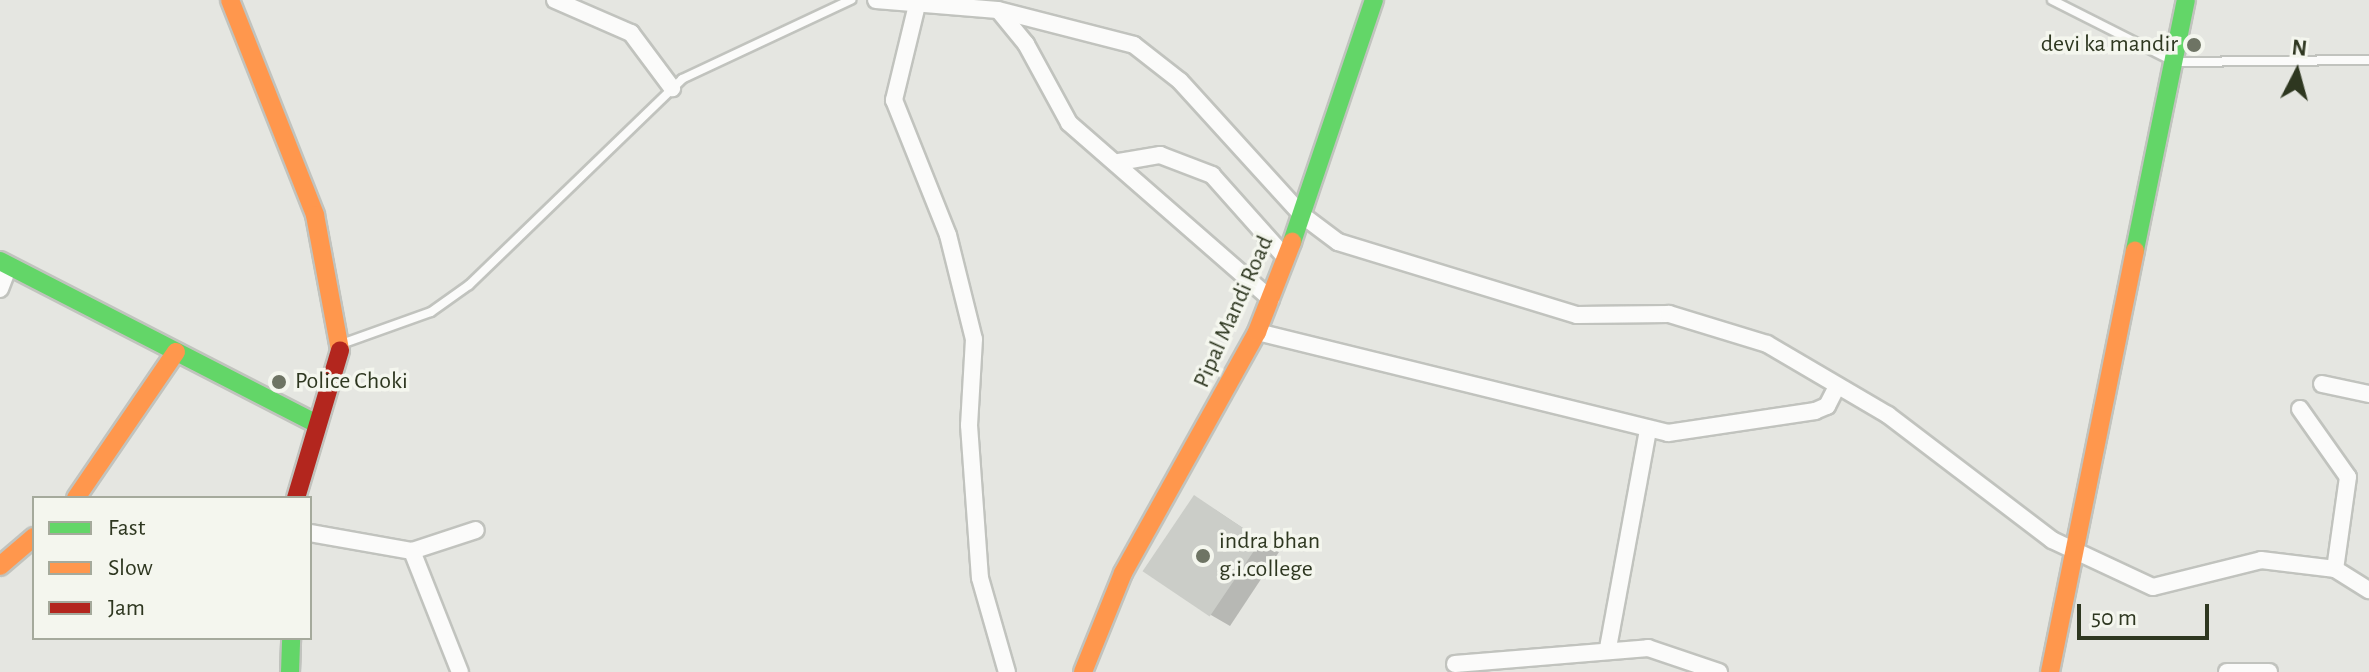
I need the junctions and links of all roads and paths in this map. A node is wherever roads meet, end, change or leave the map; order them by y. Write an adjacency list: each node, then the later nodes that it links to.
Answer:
1 (230, 0): 20 (street)
2 (555, 0): 12 (street)
3 (851, 0): 12 (lane)
4 (876, 0): 9 (street)
5 (1374, 0): 14 (street, Pipal Mandi Road)
6 (2052, 0): 11 (lane)
7 (2186, 0): 11 (street)
8 (994, 5): 9 (street); 13 (street); 14 (street)
9 (916, 9): 43 (street)
10 (2369, 60): 11 (lane)
11 (2175, 62): 33 (street)
12 (672, 88): 20 (lane)
13 (1119, 162): 15 (street); 18 (street)
14 (1302, 215): 15 (street, Pipal Mandi Road); 23 (street)
15 (1285, 257): 18 (street, Pipal Mandi Road)
16 (5, 264): 17 (street); 21 (street)
17 (0, 289)
18 (1271, 299): 19 (street, Pipal Mandi Road)
19 (1257, 332): 27 (street); 44 (street, Pipal Mandi Road)
20 (343, 343): 26 (street)
21 (176, 352): 26 (street); 28 (street)
22 (2322, 384): 24 (street)
23 (1837, 386): 27 (street); 33 (street)
24 (2369, 394)
25 (2300, 409): 36 (street)
26 (313, 422): 29 (street)
27 (1648, 429): 39 (street)
28 (77, 496)
29 (296, 496)
30 (476, 530): 34 (street)
31 (312, 533): 34 (street)
32 (32, 539): 35 (street)
33 (2069, 550): 36 (street); 46 (street)
34 (412, 551): 42 (street)
35 (0, 566)
36 (2335, 569): 37 (street)
37 (2369, 590)
38 (291, 640): 41 (street)
39 (1608, 648): 40 (street); 45 (street)
40 (1455, 664)
41 (290, 672)
42 (460, 672)
43 (1007, 672)
44 (1083, 672)
45 (1719, 672)
46 (2050, 672)
47 (2227, 672): 48 (street)
48 (2269, 672)

